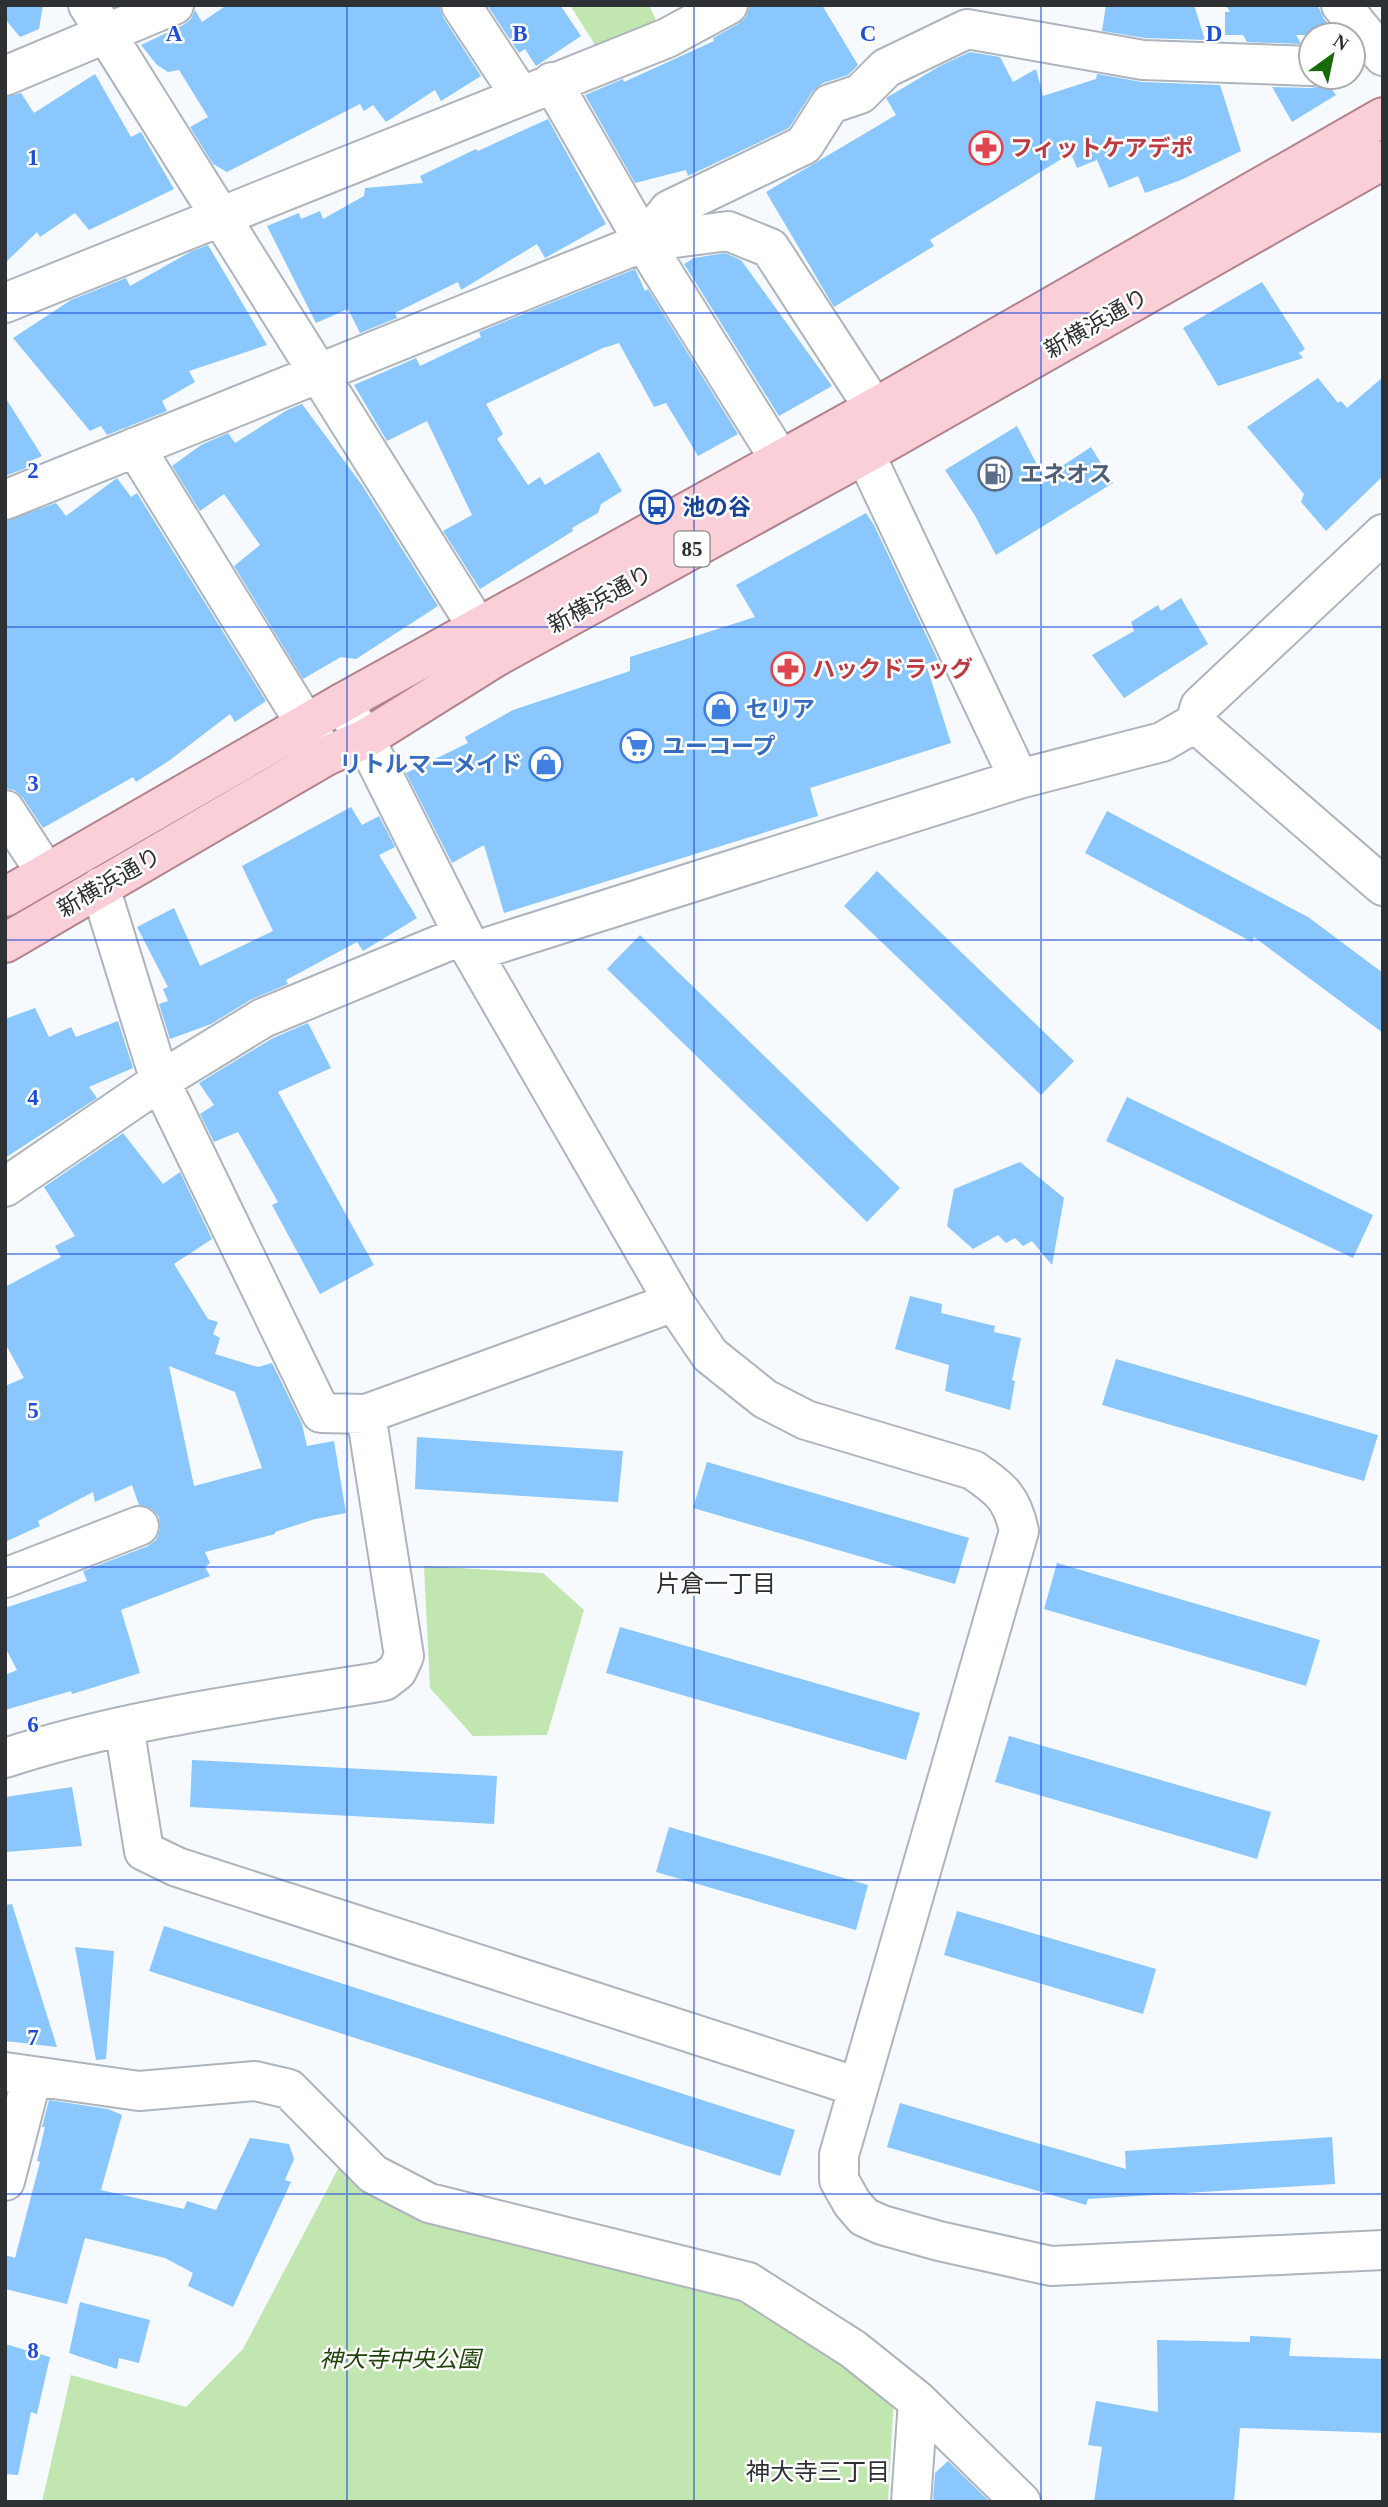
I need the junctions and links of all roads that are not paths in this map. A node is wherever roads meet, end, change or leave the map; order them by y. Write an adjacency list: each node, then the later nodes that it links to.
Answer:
1 (174, 5): 5 (street)
2 (461, 5): 9 (street)
3 (728, 5): 9 (street)
4 (1340, 5): 6 (street)
5 (97, 20): 8 (street); 12 (street)
6 (1383, 57)
7 (1297, 66): 13 (street)
8 (5, 76)
9 (536, 89): 12 (street); 13 (street)
10 (1383, 117): 16 (main road, 新横浜通り / 85)
11 (1383, 160): 18 (main road, 新横浜通り / 85)
12 (221, 218): 14 (street); 15 (street)
13 (644, 242): 15 (street); 16 (street); 19 (street)
14 (5, 303)
15 (317, 373): 17 (street); 22 (street)
16 (874, 408): 19 (main road, 新横浜通り / 85)
17 (135, 447): 20 (street); 25 (street)
18 (865, 454): 19 (main road, 新横浜通り / 85); 28 (street)
19 (789, 475): 22 (main road, 新横浜通り / 85)
20 (5, 500)
21 (1383, 534): 24 (street)
22 (488, 642): 23 (main road, 新横浜通り / 85); 26 (main road, 新横浜通り / 85)
23 (342, 704): 25 (main road, 新横浜通り / 85); 26 (street)
24 (1195, 723): 28 (street); 31 (street)
25 (306, 724): 27 (street); 30 (main road, 新横浜通り / 85)
26 (365, 739): 27 (main road, 新横浜通り / 85); 35 (street)
27 (326, 756): 32 (main road, 新横浜通り / 85)
28 (1018, 779): 35 (street)
29 (5, 810): 30 (street)
30 (46, 873): 33 (main road, 新横浜通り / 85)
31 (1382, 884)
32 (100, 887): 34 (main road, 新横浜通り / 85); 36 (street)
33 (5, 897)
34 (5, 943)
35 (468, 944): 36 (street); 38 (street)
36 (160, 1081): 37 (street); 39 (street)
37 (5, 1187)
38 (674, 1302): 39 (street); 45 (street)
39 (366, 1413): 42 (street)
40 (139, 1526): 41 (street)
41 (5, 1578)
42 (124, 1726): 43 (street); 45 (street)
43 (5, 1758)
44 (19, 2074): 46 (street); 48 (street)
45 (858, 2087): 47 (street)
46 (5, 2181)
47 (1383, 2250)
48 (918, 2401): 49 (street); 50 (street)
49 (911, 2502)
50 (1021, 2502)

